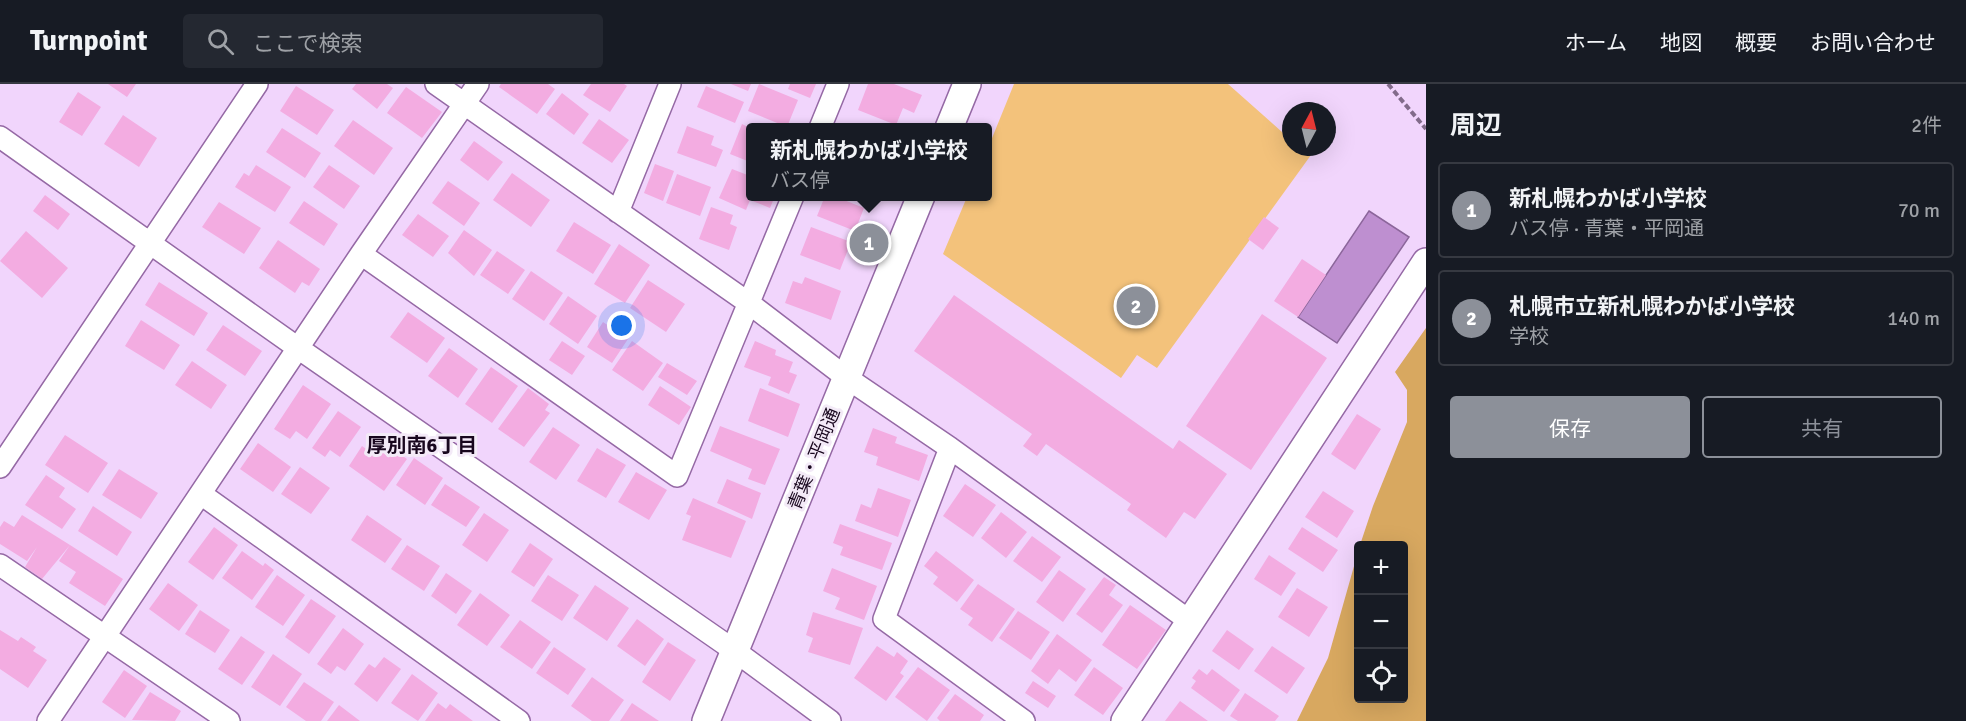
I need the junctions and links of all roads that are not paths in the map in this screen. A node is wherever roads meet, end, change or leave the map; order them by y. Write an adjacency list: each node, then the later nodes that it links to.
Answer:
1 (257, 84): 14 (street)
2 (436, 84): 7 (street)
3 (478, 84): 7 (street)
4 (670, 84): 13 (street)
5 (838, 84): 8 (street)
6 (967, 84): 9 (street)
7 (464, 104): 13 (street); 15 (street)
8 (822, 123)
9 (951, 123)
10 (0, 137): 14 (street)
11 (791, 201): 17 (street)
12 (919, 201): 19 (street, 青葉・平岡通)
13 (618, 212): 17 (street)
14 (150, 243): 18 (street); 21 (street)
15 (361, 254): 17 (street); 18 (street)
16 (1426, 262): 24 (street)
17 (750, 304): 19 (street)
18 (298, 348): 22 (street); 26 (street)
19 (847, 378): 20 (street); 26 (street, 青葉・平岡通)
20 (950, 448): 24 (street); 32 (street)
21 (0, 467)
22 (201, 494): 25 (street); 29 (street)
23 (0, 565): 25 (street)
24 (1191, 622): 33 (street)
25 (104, 637): 27 (street); 28 (street)
26 (735, 651): 30 (street, 青葉・平岡通); 31 (street)
27 (48, 721)
28 (229, 721)
29 (519, 721)
30 (706, 721)
31 (830, 721)
32 (1024, 721)
33 (1125, 721)

